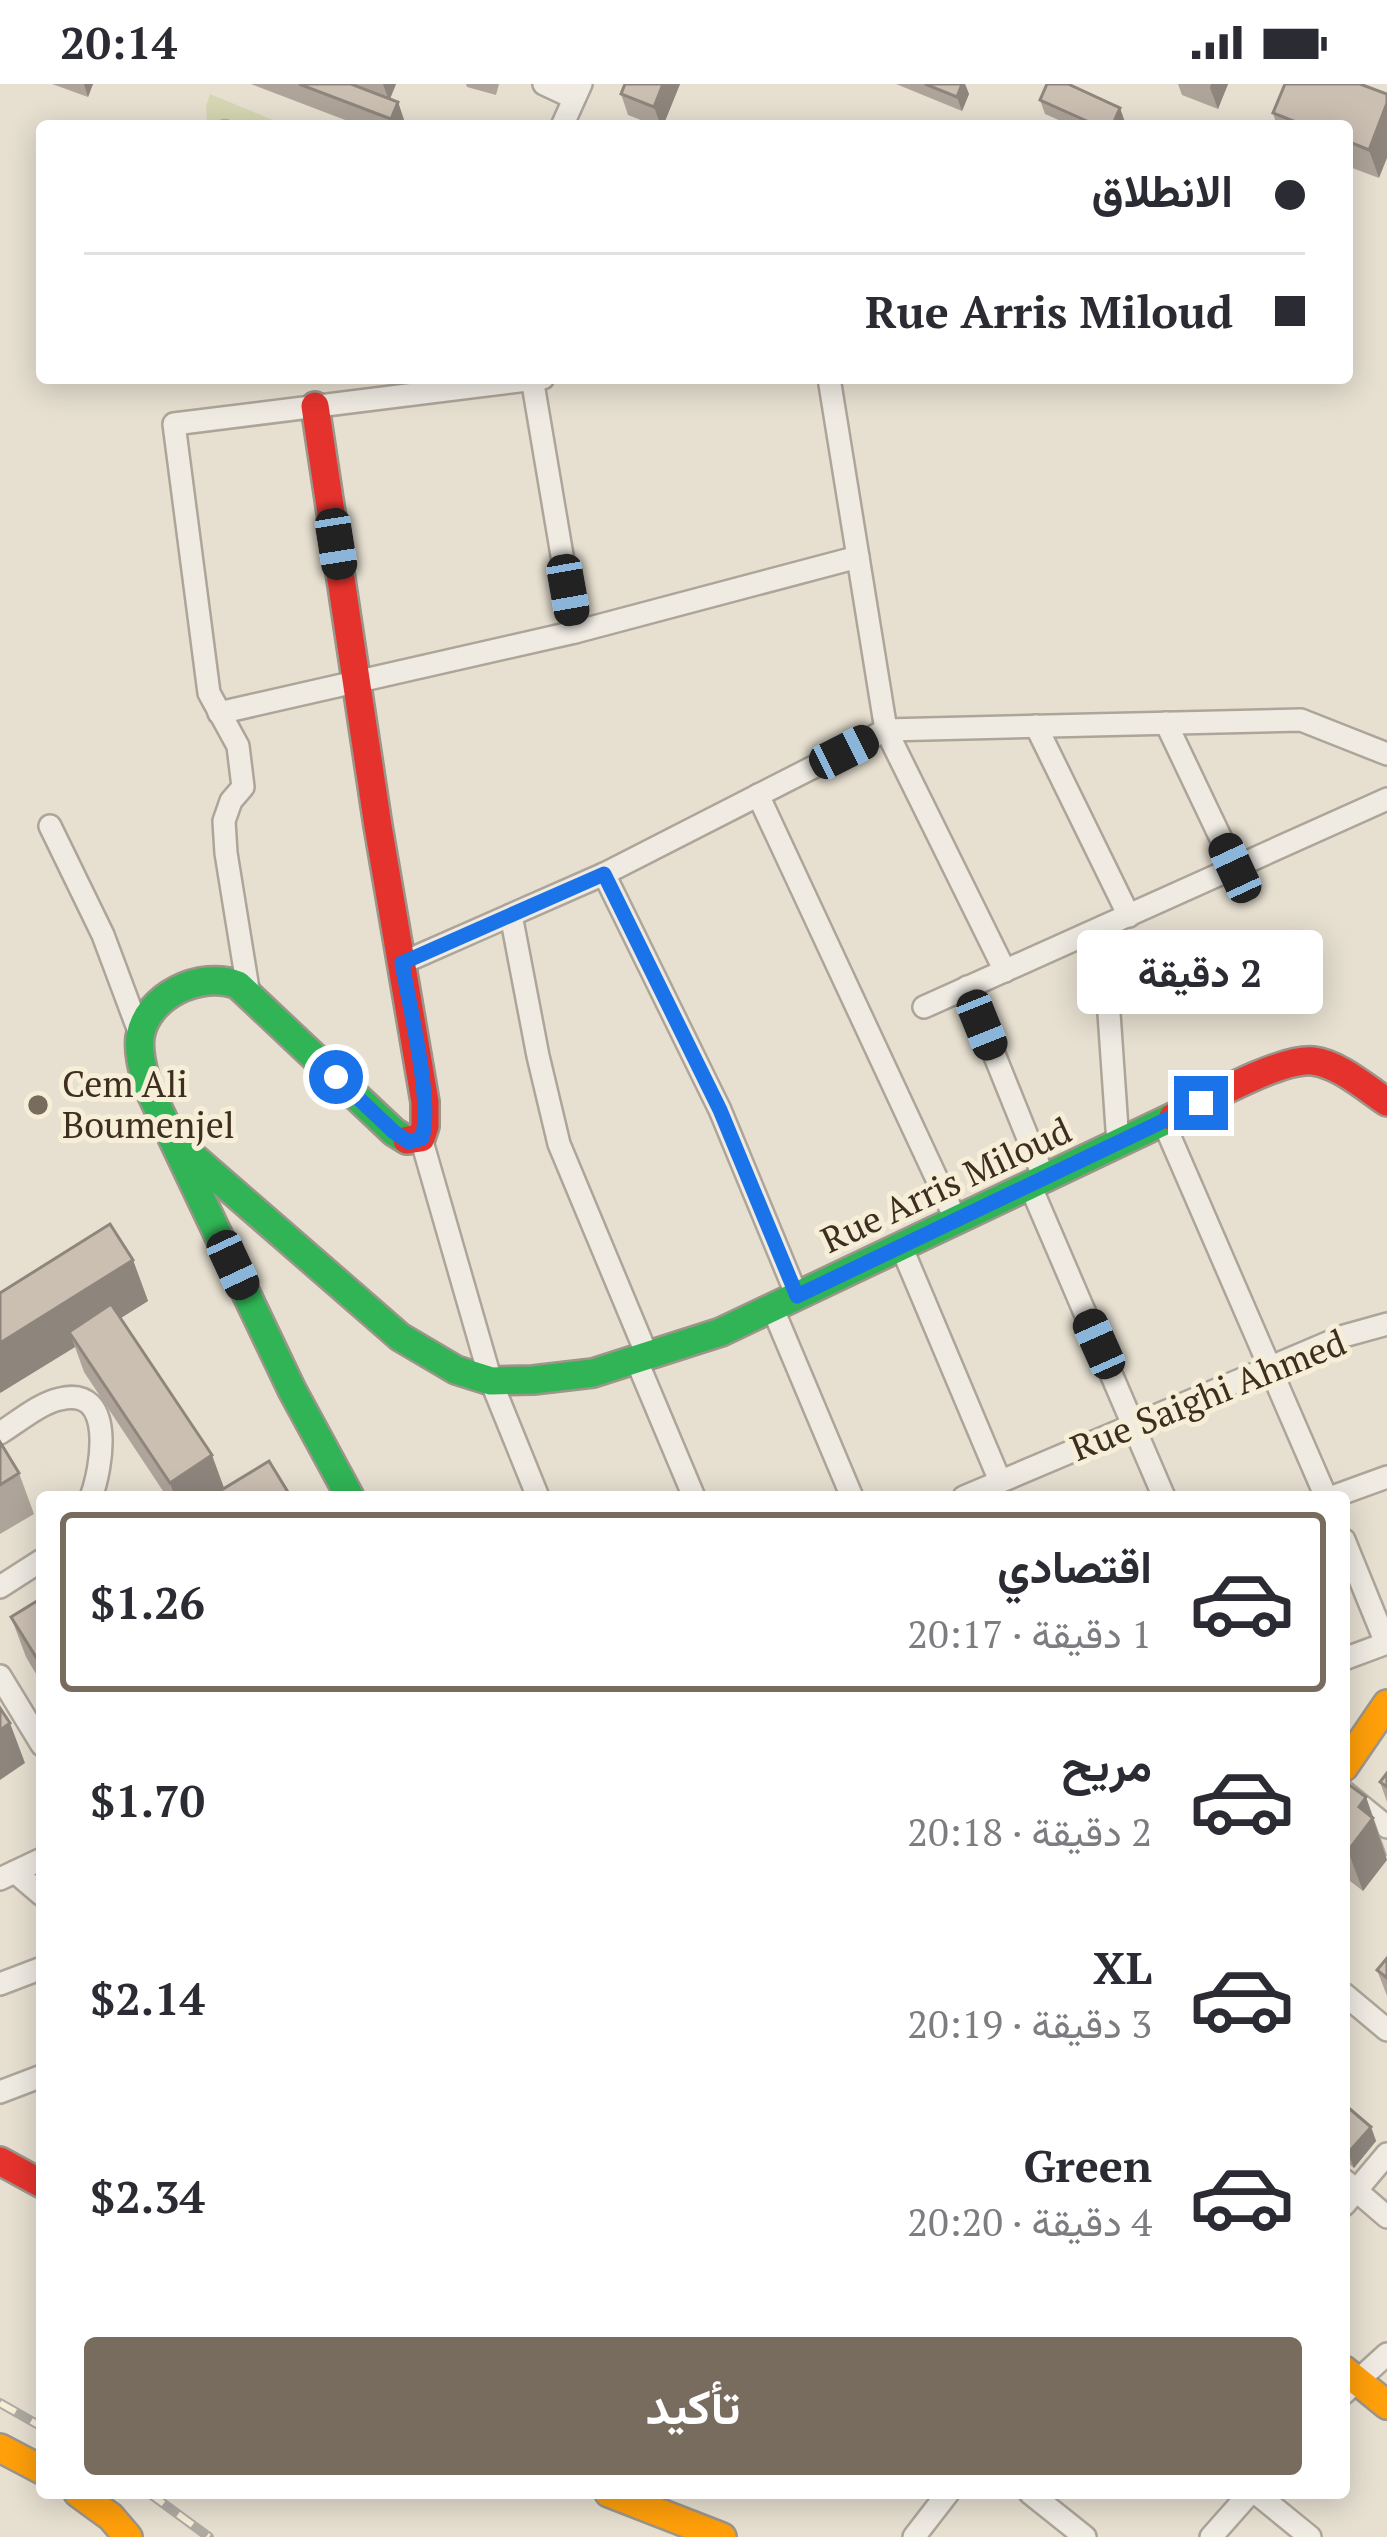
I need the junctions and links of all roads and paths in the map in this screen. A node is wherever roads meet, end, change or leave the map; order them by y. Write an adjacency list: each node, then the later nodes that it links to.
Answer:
1 (544, 84): 2 (street)
2 (578, 91): 3 (street)
3 (565, 120)
4 (492, 384): 7 (street)
5 (533, 384): 9 (street)
6 (831, 384): 8 (street)
7 (316, 406): 10 (street); 11 (street)
8 (858, 557): 9 (street); 14 (street)
9 (575, 632): 10 (street)
10 (357, 682): 11 (street); 24 (street)
11 (219, 713): 27 (street)
12 (1166, 723): 13 (street); 15 (street); 19 (street)
13 (1036, 726): 14 (street); 22 (street)
14 (886, 730): 16 (street); 25 (street)
15 (1387, 754)
16 (758, 795): 20 (street); 36 (street)
17 (1387, 799): 19 (street)
18 (50, 826): 29 (street)
19 (1235, 868): 22 (street)
20 (604, 874): 21 (street); 38 (street)
21 (511, 915): 24 (street); 40 (street)
22 (1129, 916): 23 (street)
23 (1103, 927): 25 (street); 34 (street)
24 (402, 963): 32 (street)
25 (1005, 971): 26 (street)
26 (967, 988): 28 (street); 35 (street)
27 (249, 995): 29 (street); 32 (street)
28 (924, 1007)
29 (140, 1034): 33 (street)
30 (1387, 1102): 31 (street, Rue Arris Miloud)
31 (1163, 1121): 34 (street, Rue Arris Miloud); 41 (street)
32 (422, 1138): 42 (street)
33 (175, 1142): 42 (street, Rue Arris Miloud); 48 (street)
34 (1118, 1143): 35 (street, Rue Arris Miloud)
35 (1037, 1181): 36 (street, Rue Arris Miloud); 43 (street)
36 (956, 1220): 37 (street, Rue Arris Miloud)
37 (901, 1246): 38 (street, Rue Arris Miloud); 46 (street)
38 (784, 1301): 40 (street, Rue Arris Miloud); 51 (street)
39 (1387, 1324): 41 (street, Rue Saighi Ahmed)
40 (642, 1357): 42 (street, Rue Arris Miloud); 50 (street)
41 (1269, 1367): 43 (street, Rue Saighi Ahmed); 54 (street)
42 (491, 1381): 49 (street)
43 (1134, 1424): 46 (street, Rue Saighi Ahmed); 53 (street)
44 (0, 1432): 47 (street)
45 (1387, 1477): 55 (street)
46 (1000, 1481): 52 (street, Rue Saighi Ahmed)
47 (93, 1491)
48 (347, 1491)
49 (536, 1491)
50 (692, 1491)
51 (850, 1491)
52 (978, 1491)
53 (1161, 1491)
54 (1326, 1491)
55 (1346, 1491)
56 (1350, 1554): 59 (street)
57 (36, 1564): 58 (street)
58 (0, 1587)
59 (1387, 1643): 60 (street)
60 (1350, 1657)
61 (0, 1676): 63 (street)
62 (1387, 1704): 64 (street)
63 (36, 1729)
64 (1350, 1758)
65 (1350, 1797): 66 (street)
66 (1387, 1827)
67 (36, 1862): 68 (street)
68 (8, 1875): 69 (street)
69 (36, 1891)
70 (36, 1970): 71 (street)
71 (0, 1984)
72 (1350, 1997): 73 (street)
73 (1382, 2016)
74 (36, 2078): 75 (street)
75 (0, 2092)
76 (1387, 2154): 80 (street)
77 (0, 2161): 78 (street); 79 (street)
78 (36, 2163)
79 (36, 2180)
80 (1350, 2190)
81 (1350, 2193): 82 (street)
82 (1387, 2217)
83 (1387, 2354): 84 (street)
84 (1350, 2380)
85 (1350, 2382): 86 (street)
86 (1387, 2405)
87 (0, 2447): 88 (street)
88 (36, 2467)
89 (86, 2499): 95 (street)
90 (624, 2499): 96 (street)
91 (944, 2499): 97 (street)
92 (1038, 2499): 98 (street)
93 (1247, 2499): 99 (street)
94 (1261, 2499): 100 (street)
95 (128, 2537)
96 (722, 2537)
97 (914, 2537)
98 (1085, 2537)
99 (1211, 2537)
100 (1310, 2537)

